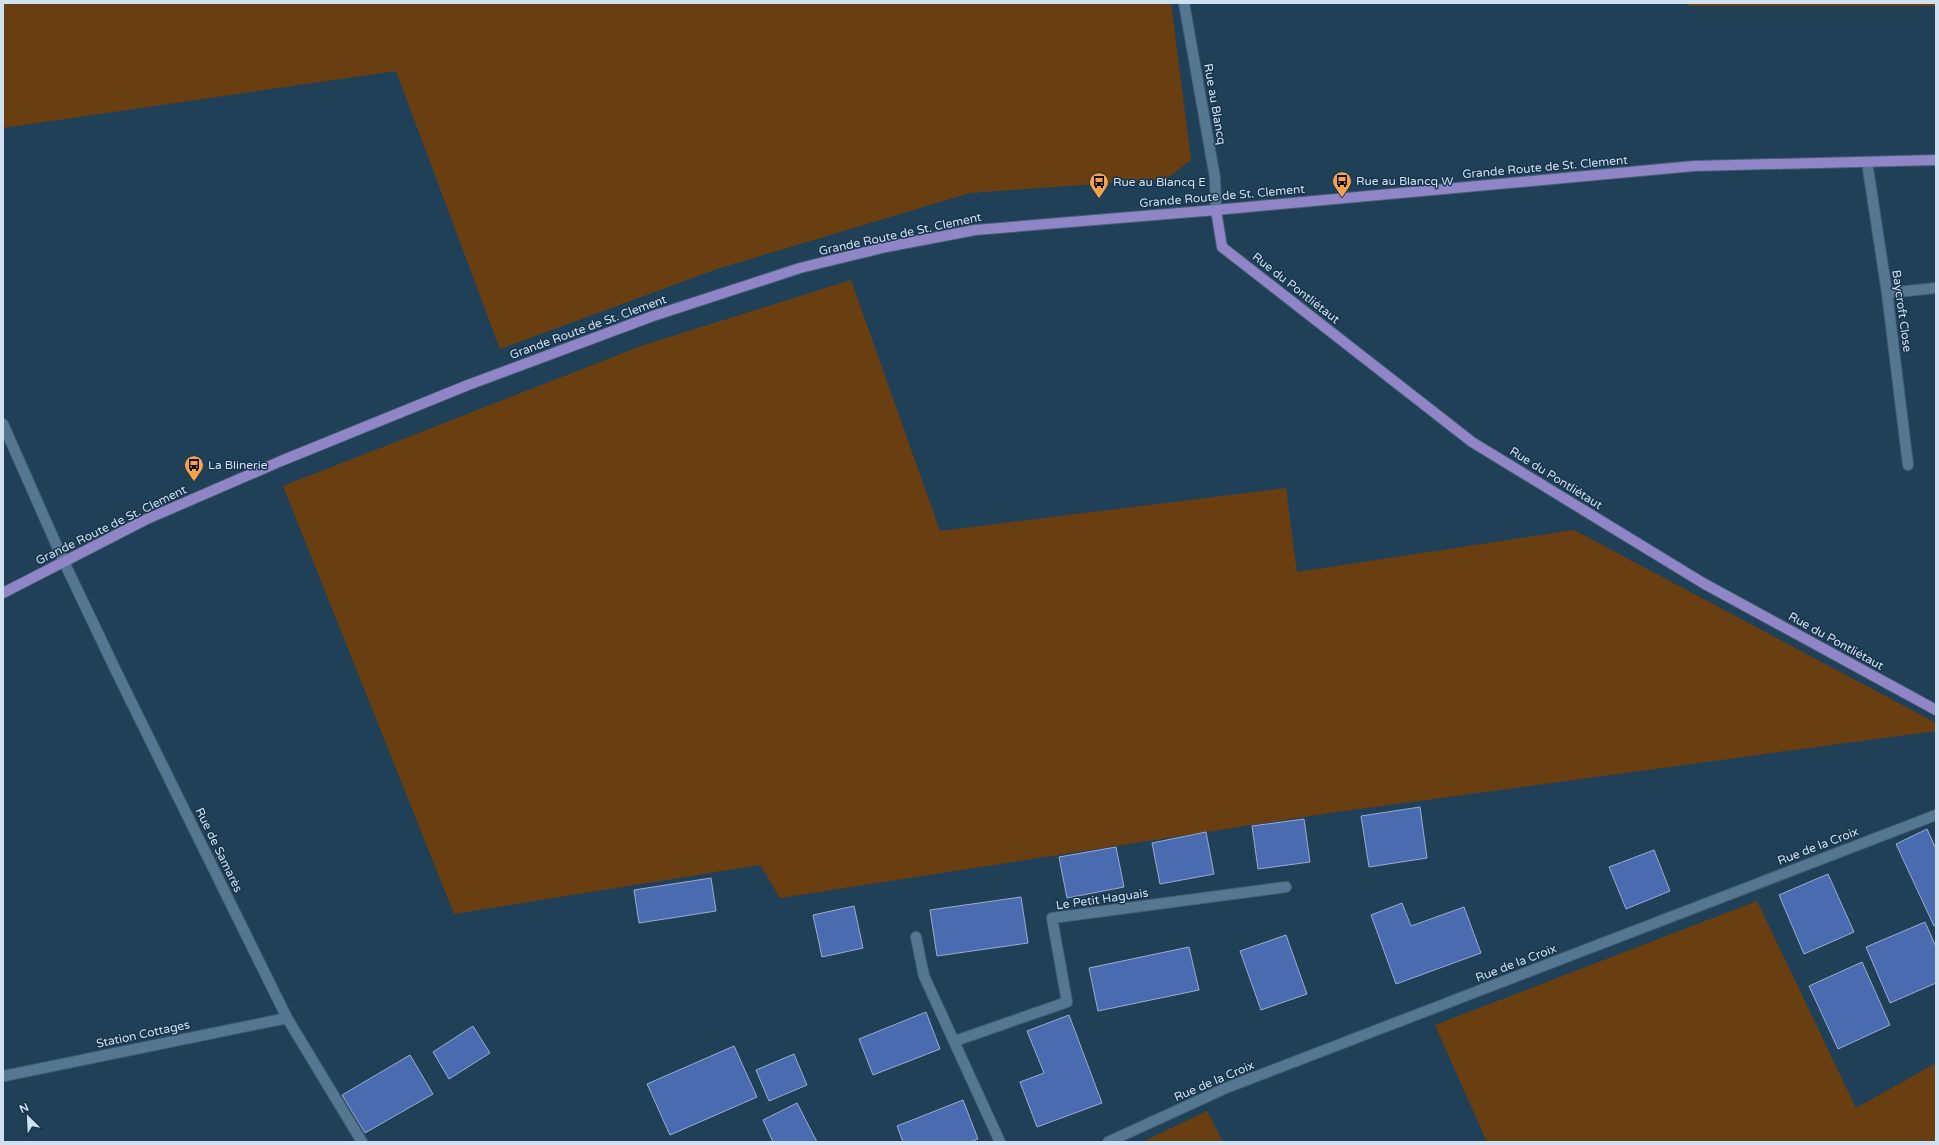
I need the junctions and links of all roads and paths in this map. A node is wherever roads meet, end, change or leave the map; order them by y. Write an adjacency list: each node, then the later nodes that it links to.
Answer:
1 (1184, 3): 4 (street, Rue au Blancq)
2 (1936, 160): 3 (main road, Grande Route de St. Clement)
3 (1867, 162): 4 (main road, Grande Route de St. Clement); 6 (street, Baycroft Close)
4 (1216, 210): 9 (main road, Grande Route de St. Clement); 11 (main road, Rue du Pontliétaut)
5 (1936, 288): 6 (street)
6 (1887, 294): 8 (street, Baycroft Close)
7 (3, 424): 9 (street)
8 (1908, 465)
9 (64, 562): 10 (main road, Grande Route de St. Clement); 15 (street, Rue de Samarès)
10 (3, 593)
11 (1936, 710)
12 (1936, 814): 20 (street, Rue de la Croix)
13 (1286, 887): 16 (street, Le Petit Haguais)
14 (916, 936): 16 (street)
15 (287, 1018): 17 (street, Station Cottages); 18 (street, Rue de Samarès)
16 (955, 1042): 19 (street)
17 (4, 1076)
18 (362, 1142)
19 (1000, 1142)
20 (1108, 1142)

